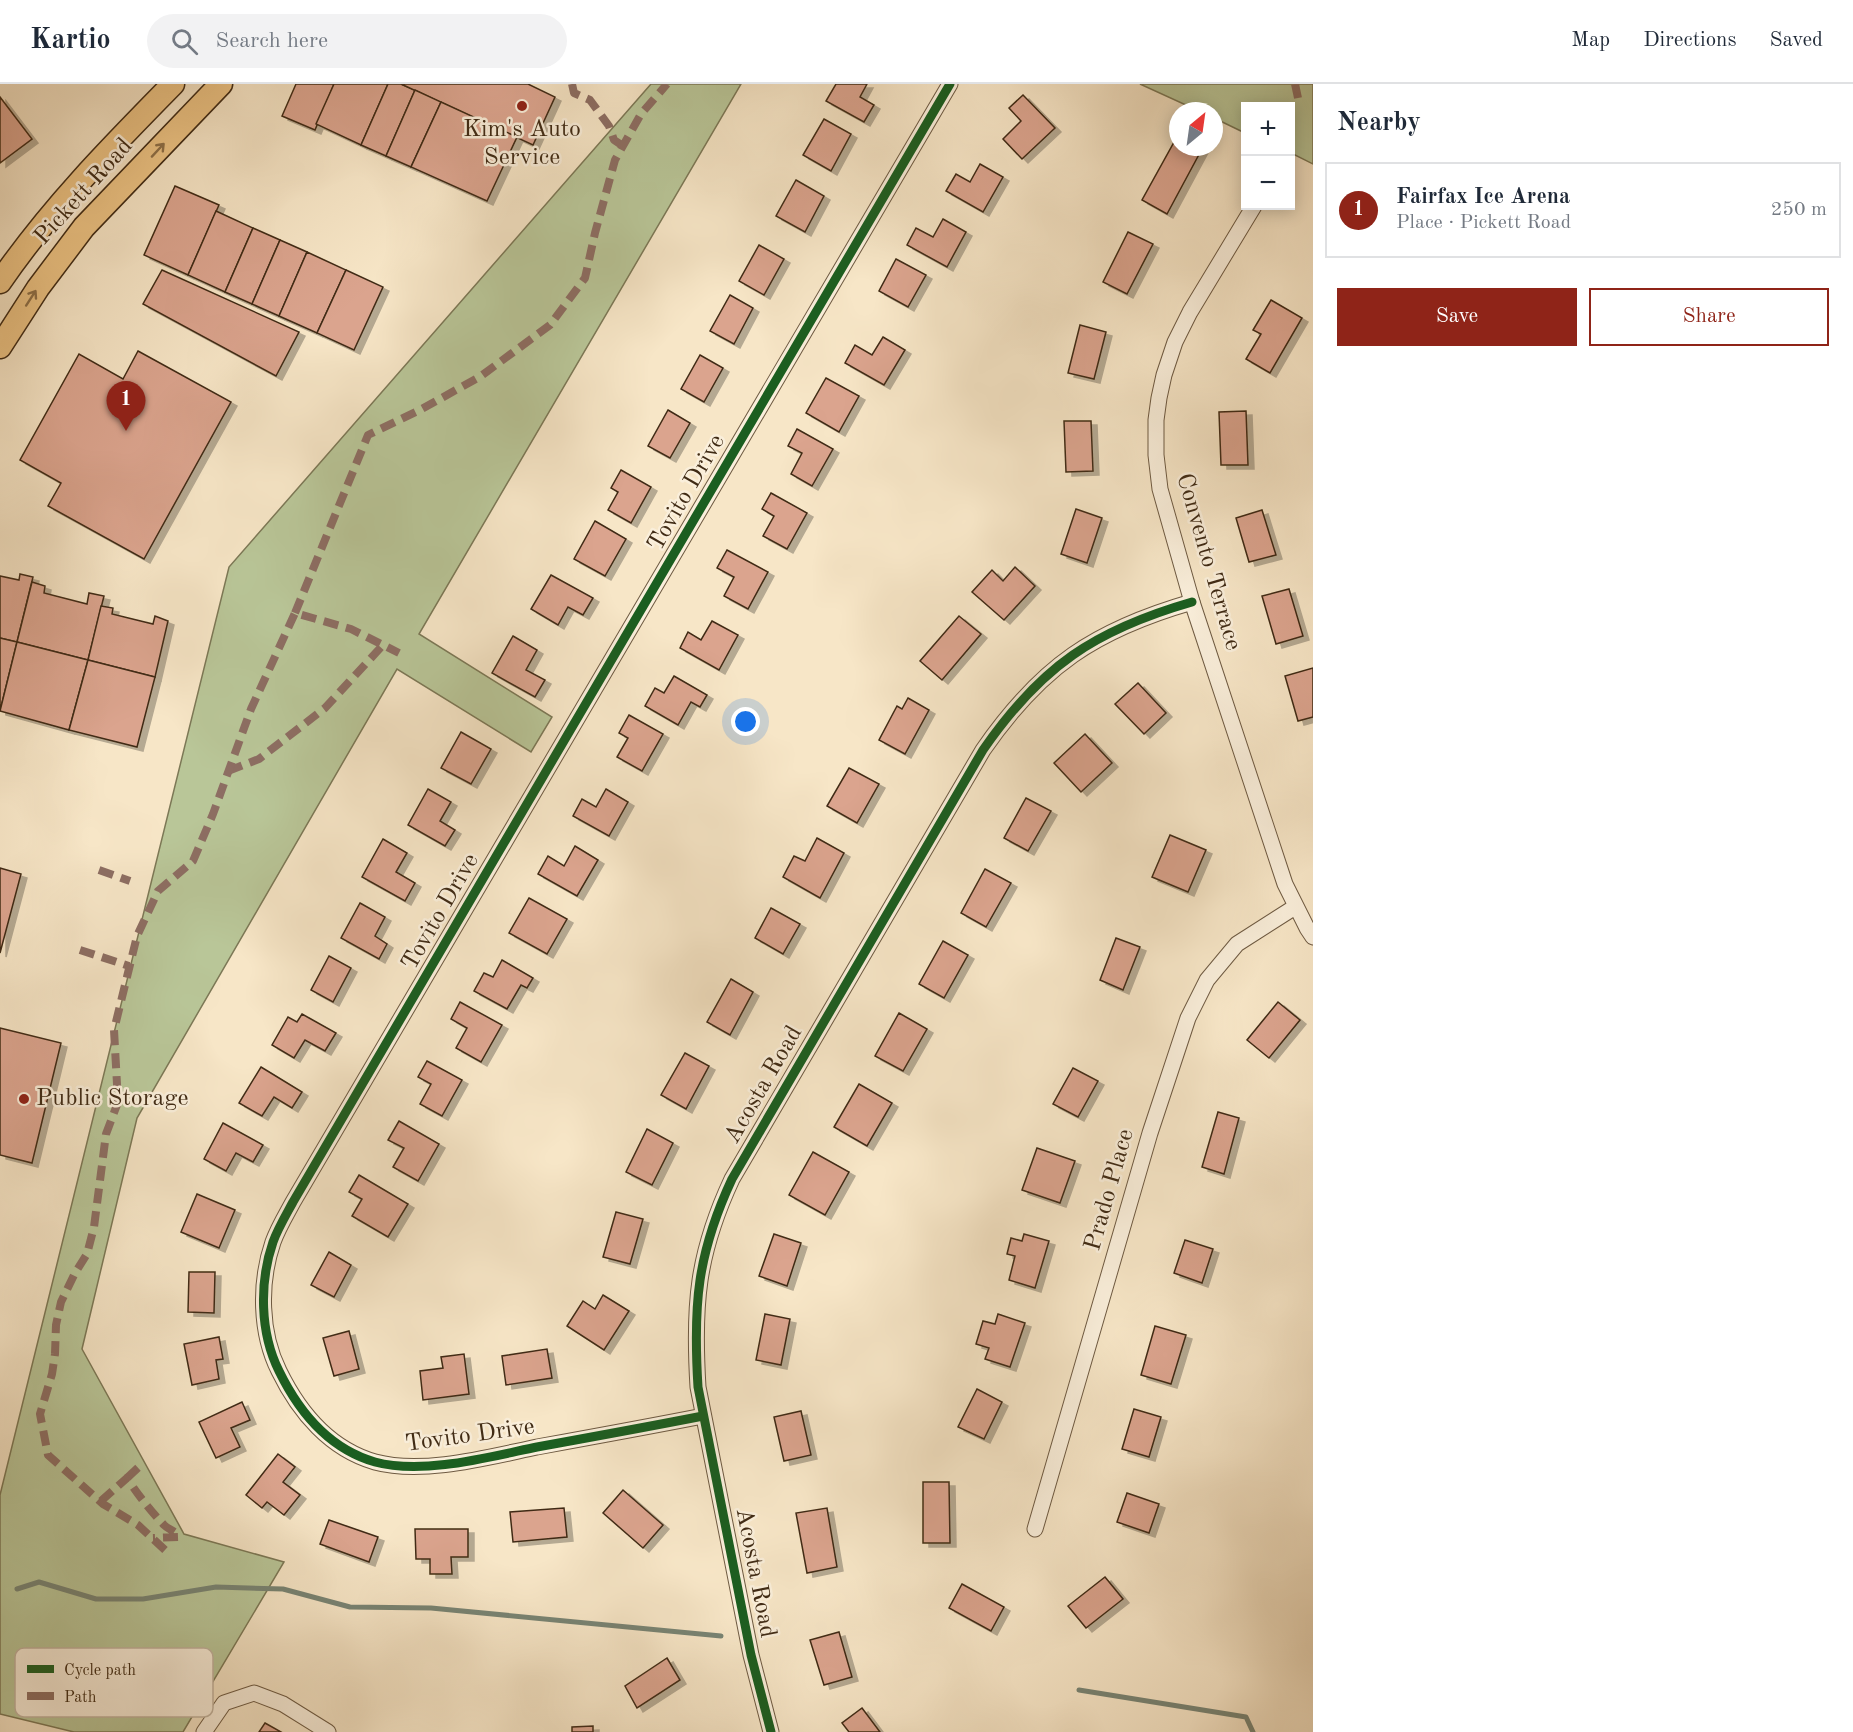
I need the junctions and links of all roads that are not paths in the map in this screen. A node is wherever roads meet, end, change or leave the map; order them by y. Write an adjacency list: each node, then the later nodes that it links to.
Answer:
1 (173, 84): 5 (main road, Pickett Road)
2 (221, 84): 6 (main road, Pickett Road, one-way to 2)
3 (950, 84): 10 (street, Tovito Drive)
4 (1252, 210): 7 (street, Convento Terrace)
5 (0, 282)
6 (0, 347)
7 (1192, 602): 8 (street, Convento Terrace); 10 (street, Acosta Road)
8 (1295, 907): 9 (street, Convento Terrace); 11 (street, Prado Place)
9 (1313, 936)
10 (703, 1416): 14 (street, Acosta Road)
11 (1035, 1529)
12 (204, 1732): 13 (street)
13 (328, 1732)
14 (771, 1732)

